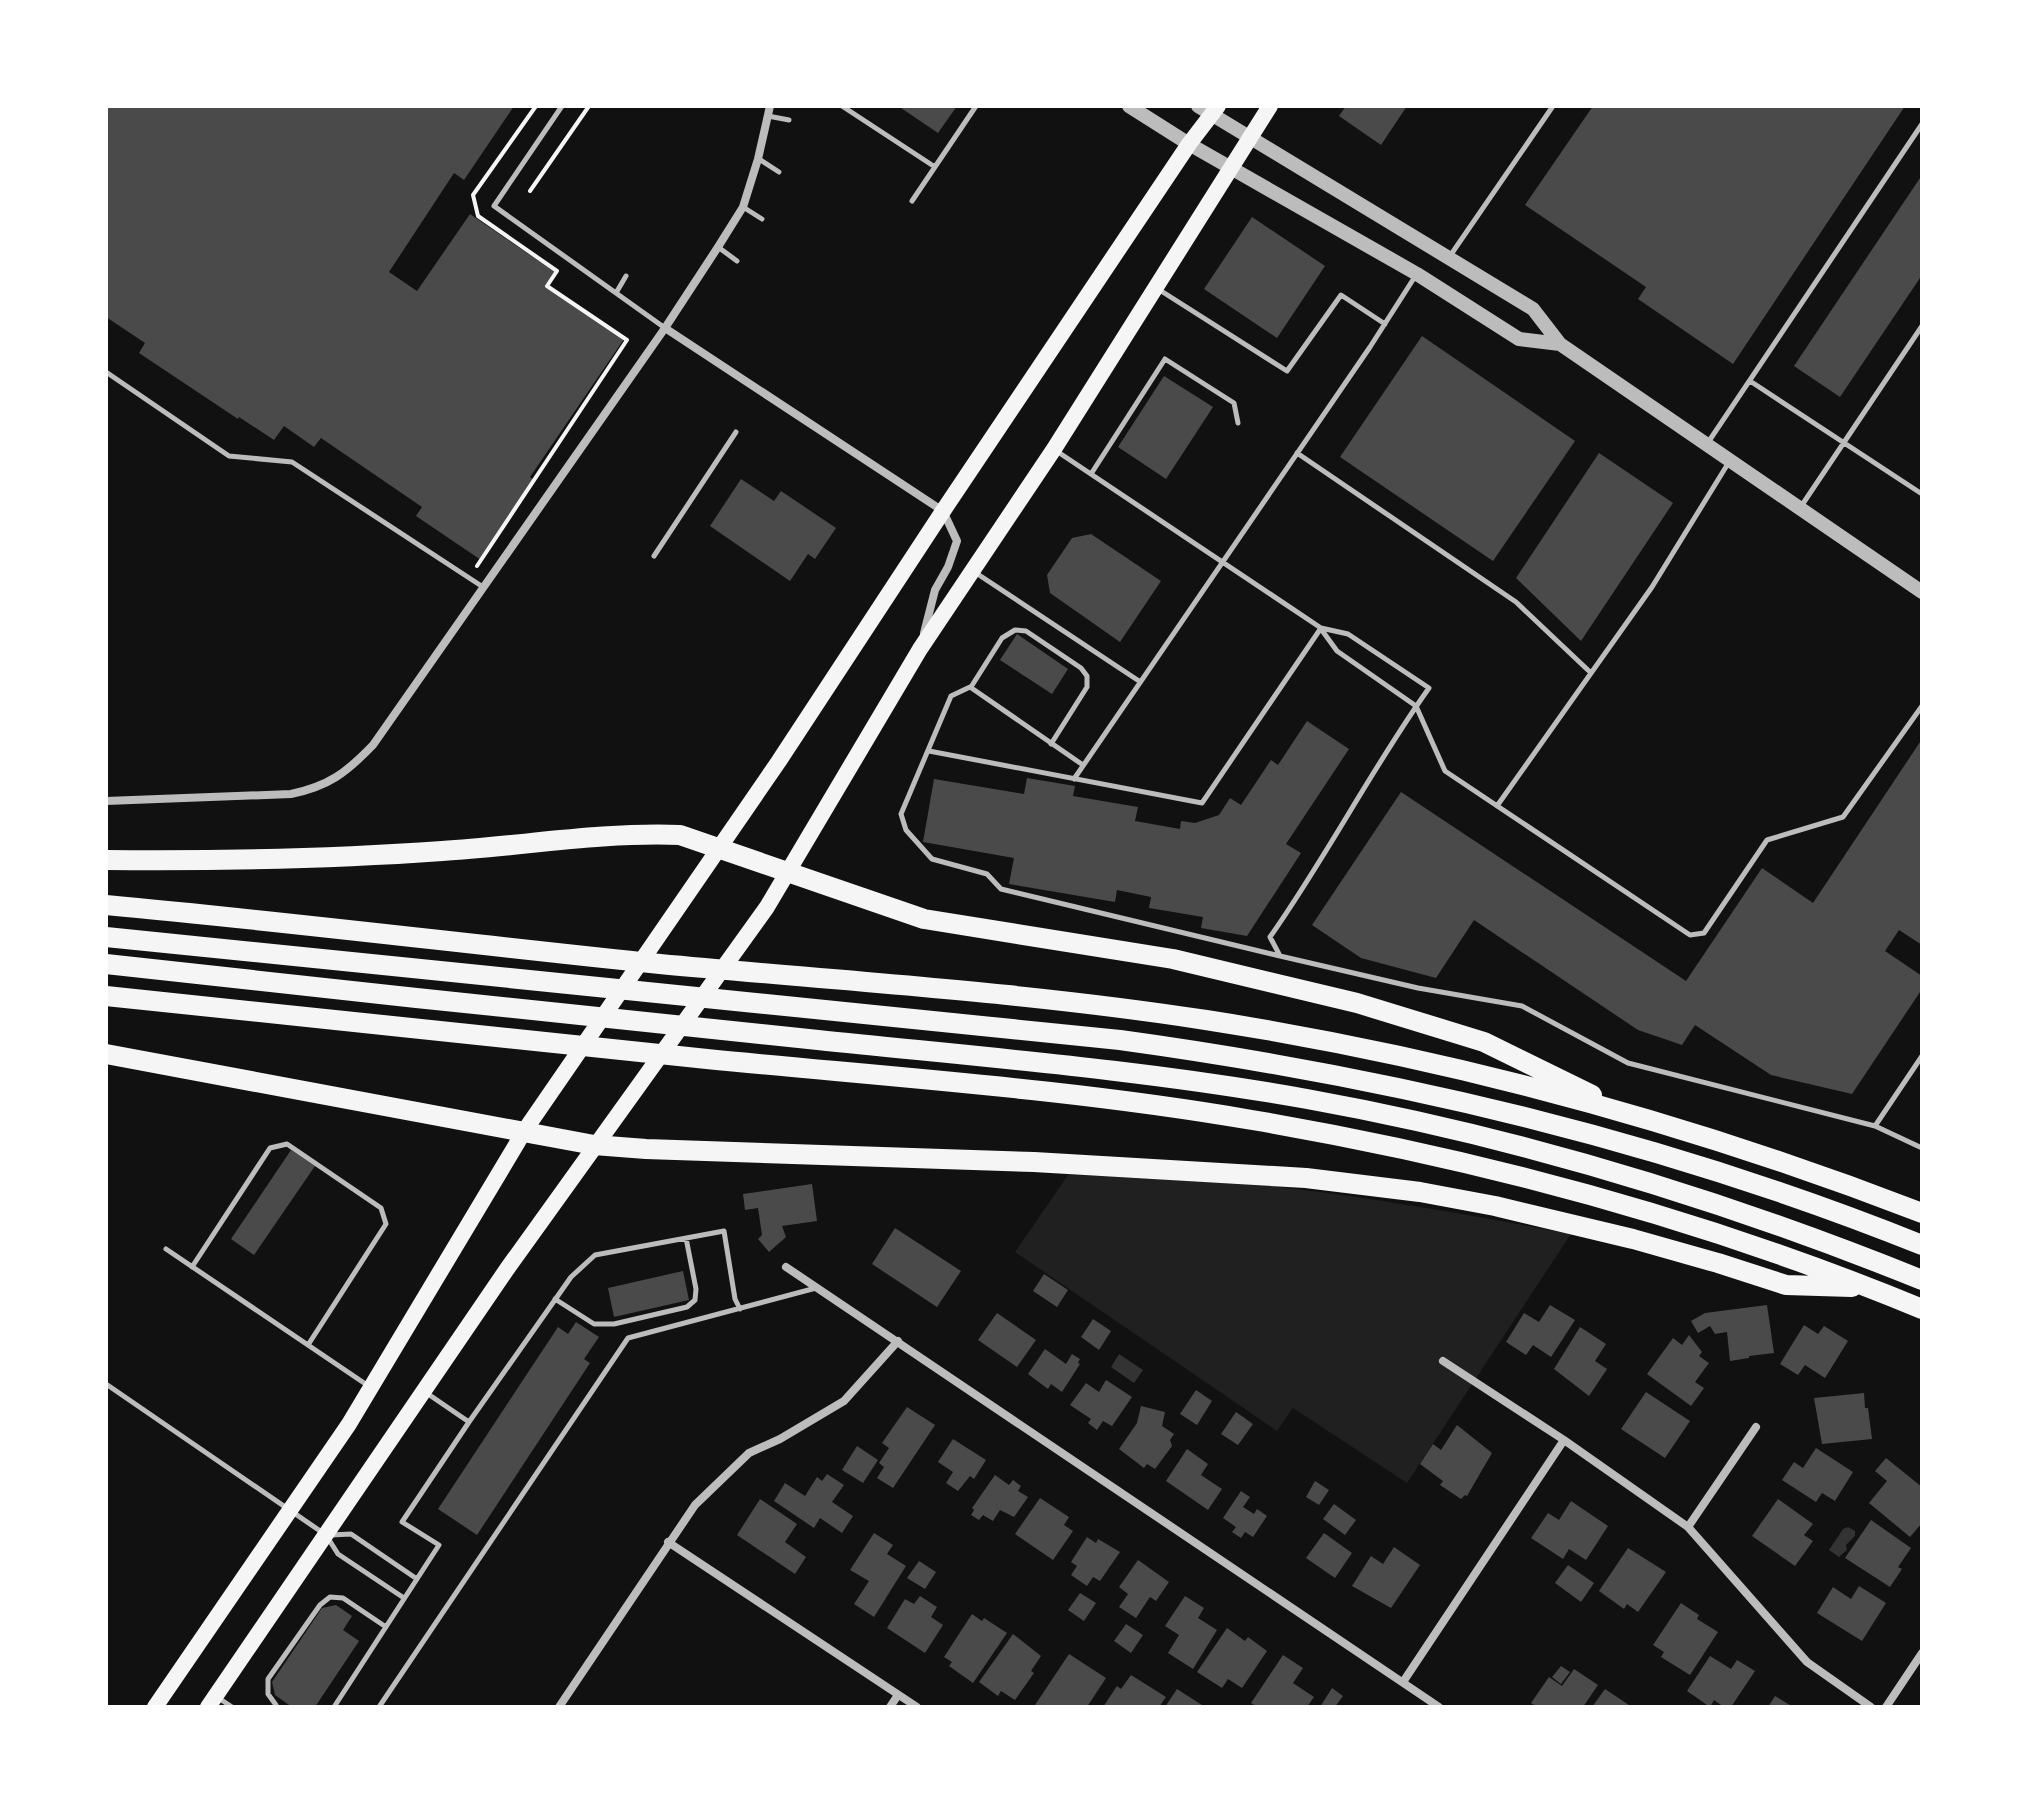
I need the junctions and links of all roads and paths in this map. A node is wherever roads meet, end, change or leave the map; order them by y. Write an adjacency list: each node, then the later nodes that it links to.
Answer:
1 (536, 106): 50 (path)
2 (562, 106): 30 (lane)
3 (589, 106): 20 (path)
4 (770, 106): 11 (street)
5 (842, 106): 17 (lane)
6 (976, 106): 17 (lane)
7 (1129, 106): 15 (street)
8 (1270, 106): 14 (main road)
9 (1553, 106): 25 (lane)
10 (1209, 109): 14 (street); 15 (main road)
11 (768, 116): 12 (lane); 16 (street)
12 (789, 120)
13 (1922, 124): 36 (lane)
14 (1250, 137): 18 (main road); 25 (street)
15 (1189, 144): 18 (street); 47 (main road)
16 (758, 159): 19 (lane); 22 (street)
17 (935, 167): 21 (lane)
18 (1231, 167): 27 (street); 29 (main road)
19 (779, 172)
20 (530, 191)
21 (912, 201)
22 (743, 207): 23 (lane); 24 (street)
23 (762, 219)
24 (718, 247): 26 (lane); 33 (street)
25 (1450, 256): 34 (street)
26 (737, 261)
27 (1417, 274): 31 (lane); 34 (street)
28 (626, 276): 30 (lane)
29 (1157, 288): 31 (lane); 41 (main road)
30 (616, 293): 33 (lane)
31 (1385, 324): 42 (lane)
32 (1922, 326): 39 (lane)
33 (665, 328): 47 (street); 52 (street)
34 (1560, 344): 40 (street)
35 (106, 372): 52 (lane)
36 (1750, 381): 39 (lane); 40 (lane)
37 (1238, 423): 44 (lane)
38 (736, 432): 48 (lane)
39 (1844, 442): 45 (lane); 46 (lane)
40 (1706, 445): 43 (street)
41 (1054, 449): 44 (lane); 51 (main road)
42 (1297, 453): 49 (lane); 56 (lane)
43 (1730, 461): 46 (street); 56 (lane)
44 (1091, 474): 49 (lane)
45 (1922, 494)
46 (1800, 509): 53 (street)
47 (943, 511): 55 (street); 67 (main road)
48 (654, 556)
49 (1222, 562): 54 (lane); 57 (lane)
50 (477, 566)
51 (972, 570): 55 (main road); 57 (lane)
52 (483, 587): 65 (street)
53 (1922, 592)
54 (1321, 628): 59 (lane); 59 (lane); 64 (lane)
55 (920, 649): 69 (main road)
56 (1590, 672): 66 (lane)
57 (1139, 681): 63 (lane)
58 (970, 687): 61 (lane); 61 (lane); 62 (lane)
59 (1416, 706): 66 (lane); 72 (lane)
60 (1922, 706): 66 (lane)
61 (1051, 744): 63 (lane)
62 (929, 751): 64 (lane); 72 (lane)
63 (1083, 765): 64 (lane)
64 (1074, 779)
65 (106, 801)
66 (1497, 806)
67 (718, 847): 68 (highway); 69 (highway); 79 (main road)
68 (106, 860)
69 (788, 871): 77 (highway); 80 (main road)
70 (106, 905): 77 (highway)
71 (106, 937): 84 (highway)
72 (1280, 956): 78 (lane)
73 (106, 964): 88 (highway)
74 (106, 996): 89 (highway)
75 (106, 1054): 79 (highway)
76 (1922, 1056): 78 (lane)
77 (1629, 1114): 82 (highway)
78 (1875, 1126): 81 (lane)
79 (525, 1130): 80 (highway); 98 (main road)
80 (594, 1145): 89 (highway); 99 (main road)
81 (1922, 1148)
82 (1922, 1213)
83 (686, 1238): 91 (lane); 91 (lane); 92 (lane)
84 (1922, 1245)
85 (166, 1249): 86 (lane)
86 (192, 1267): 95 (lane); 95 (lane)
87 (786, 1267): 90 (street)
88 (1922, 1280)
89 (1868, 1287): 93 (highway)
90 (817, 1288): 92 (lane); 94 (street)
91 (555, 1299): 100 (lane)
92 (740, 1309): 118 (lane)
93 (1922, 1309)
94 (898, 1341): 106 (street); 111 (street)
95 (308, 1345): 98 (lane)
96 (1443, 1361): 102 (street)
97 (106, 1384): 103 (lane)
98 (371, 1387): 103 (main road)
99 (424, 1391): 100 (lane); 105 (main road)
100 (469, 1422): 107 (lane)
101 (1756, 1427): 104 (street)
102 (1564, 1440): 104 (street); 111 (street)
103 (290, 1512): 105 (lane); 115 (main road)
104 (1688, 1527): 123 (street)
105 (326, 1535): 107 (lane); 108 (lane); 113 (main road)
106 (668, 1542): 112 (street); 119 (street)
107 (417, 1579): 108 (lane)
108 (404, 1598): 109 (lane)
109 (386, 1627): 114 (lane); 117 (lane)
110 (1922, 1653): 124 (street)
111 (1403, 1682): 122 (street)
112 (898, 1695): 120 (street); 121 (street)
113 (212, 1701): 116 (lane)
114 (276, 1705)
115 (155, 1707)
116 (232, 1707)
117 (334, 1707)
118 (379, 1707)
119 (559, 1707)
120 (890, 1707)
121 (917, 1707)
122 (1439, 1707)
123 (1871, 1707)
124 (1886, 1707)

